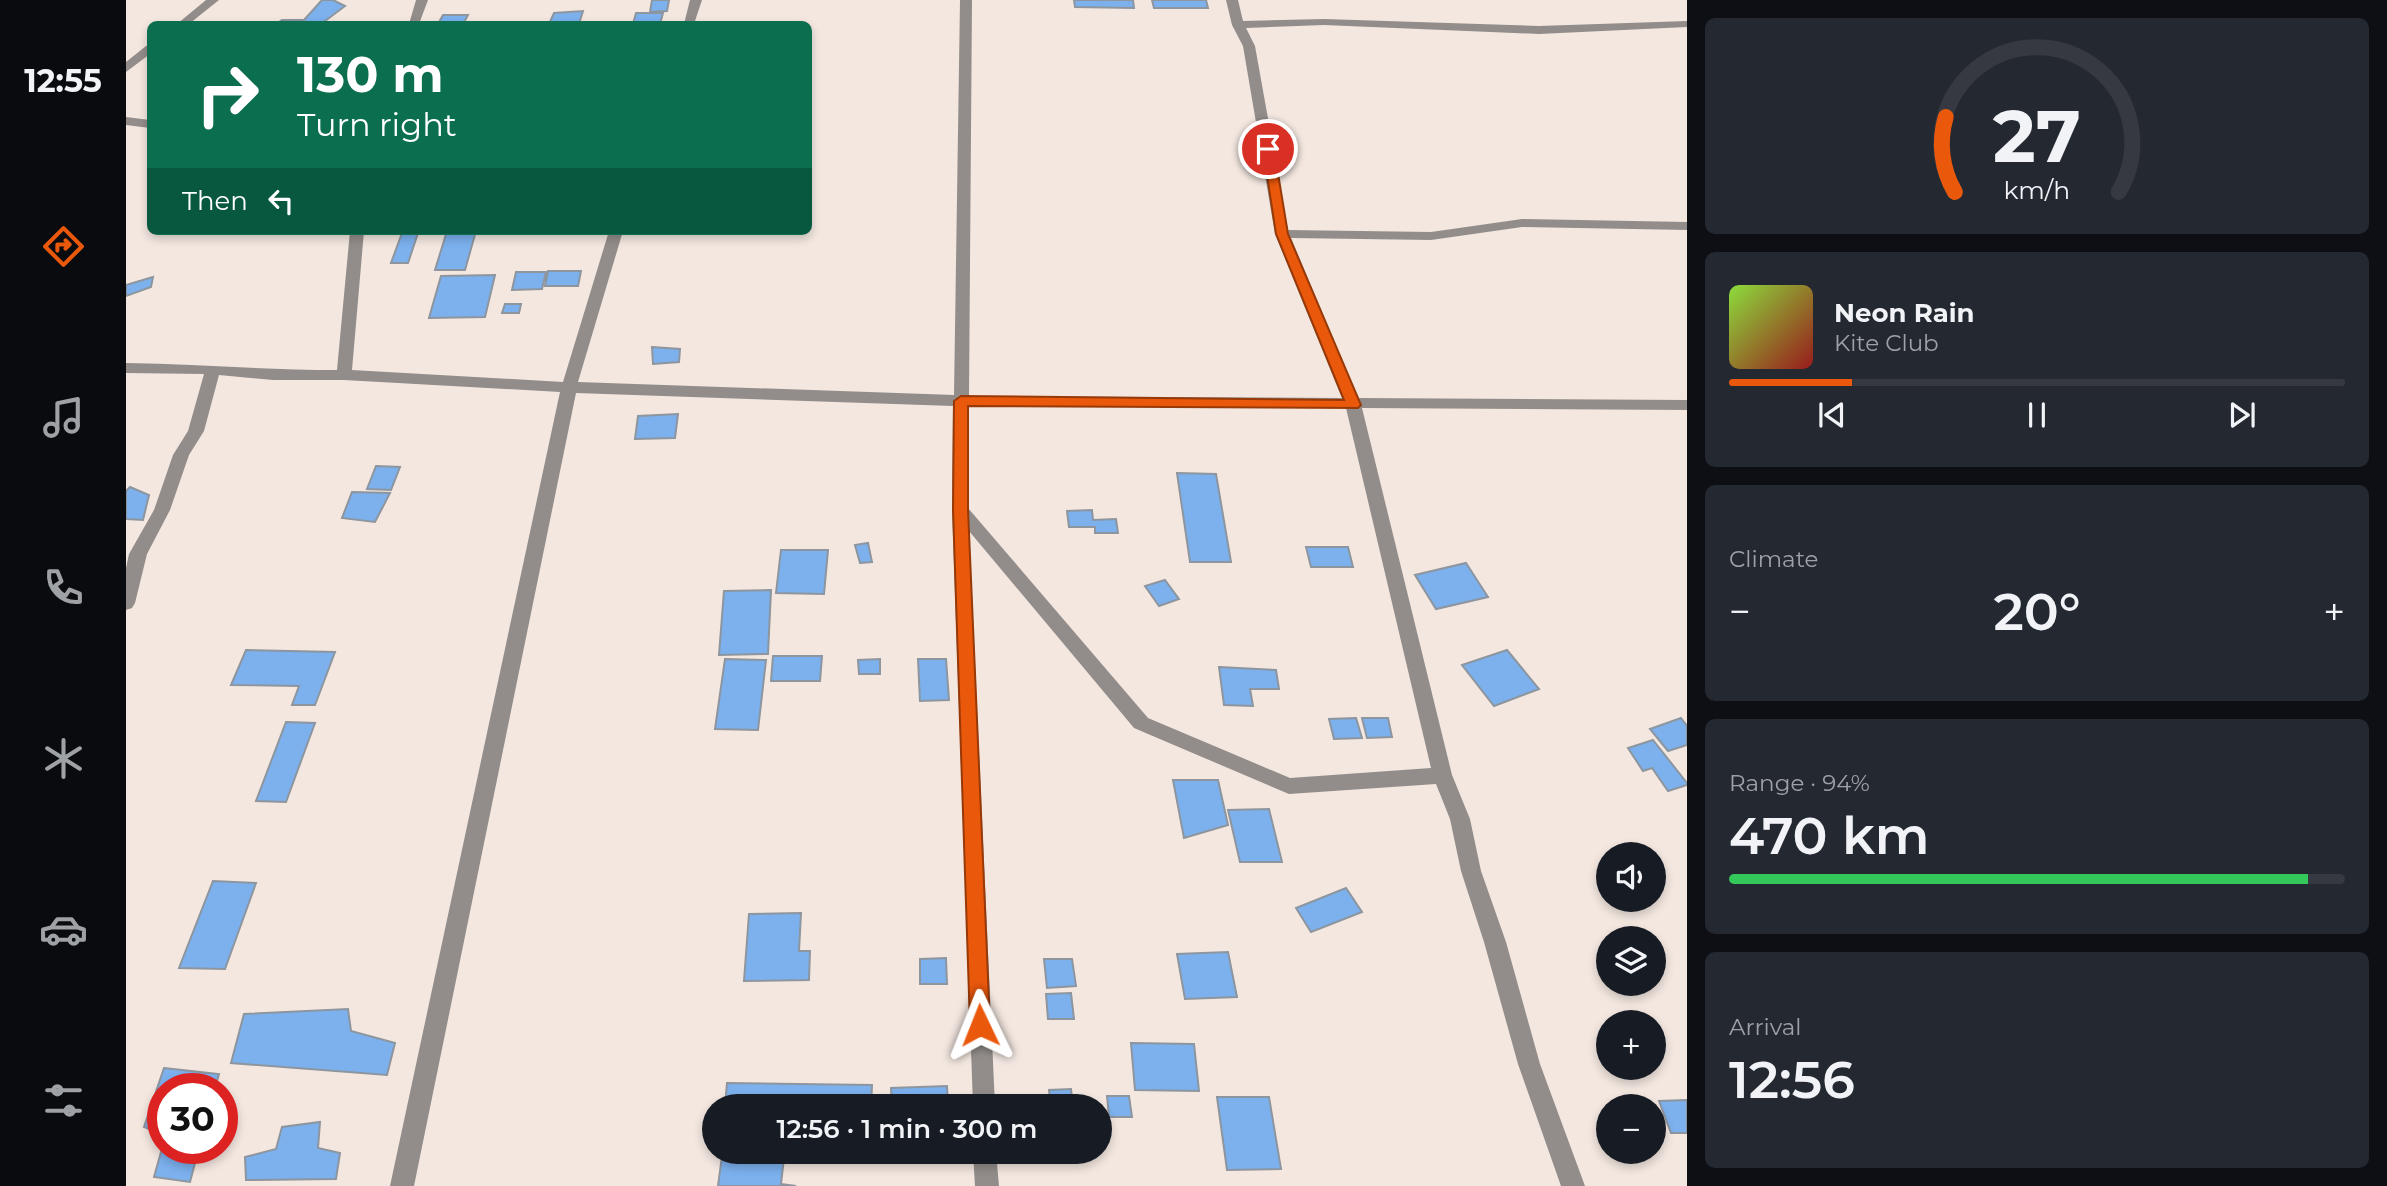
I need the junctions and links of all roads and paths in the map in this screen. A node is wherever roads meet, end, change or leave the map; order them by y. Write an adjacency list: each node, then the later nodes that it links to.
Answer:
1 (213, 0): 6 (street)
2 (422, 0): 7 (street)
3 (696, 0): 8 (street)
4 (966, 0): 23 (street)
5 (1232, 0): 10 (street)
6 (186, 21)
7 (415, 21)
8 (690, 21)
9 (1687, 24): 10 (street)
10 (1238, 25): 16 (street)
11 (147, 51): 12 (street)
12 (126, 68)
13 (126, 121): 14 (street)
14 (147, 124)
15 (1687, 226): 16 (street)
16 (1282, 234): 24 (street)
17 (356, 235): 21 (street)
18 (615, 235): 22 (street)
19 (126, 368): 20 (street)
20 (213, 369): 21 (street); 27 (street)
21 (344, 374): 22 (street)
22 (569, 387): 23 (street); 31 (street)
23 (961, 401): 24 (street); 26 (street)
24 (1353, 405): 25 (street); 28 (street)
25 (1687, 405)
26 (960, 509): 28 (street); 29 (street)
27 (126, 603)
28 (1442, 775): 33 (street)
29 (984, 1094)
30 (986, 1164): 32 (street)
31 (402, 1186)
32 (987, 1186)
33 (1573, 1186)

